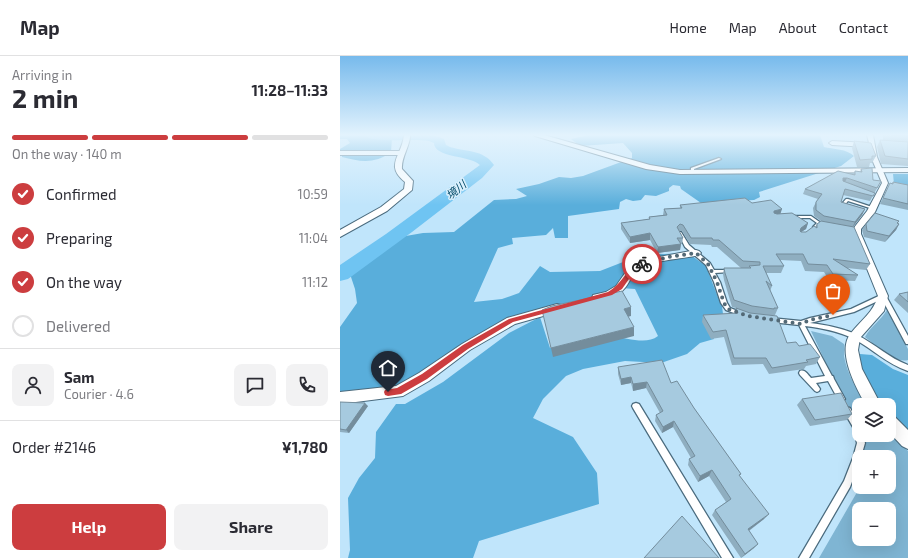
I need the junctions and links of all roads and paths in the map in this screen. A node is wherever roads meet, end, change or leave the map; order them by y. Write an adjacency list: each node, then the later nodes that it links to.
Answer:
1 (400, 158): 15 (street)
2 (619, 158): 7 (street)
3 (875, 158): 6 (street)
4 (720, 159): 7 (lane)
5 (908, 170): 6 (street)
6 (879, 171): 7 (street); 9 (street)
7 (693, 172)
8 (840, 207): 9 (lane)
9 (873, 208): 19 (street)
10 (787, 217): 11 (lane)
11 (818, 224): 12 (lane); 13 (lane)
12 (826, 226)
13 (810, 231)
14 (680, 233): 16 (lane)
15 (340, 234)
16 (696, 253): 18 (lane); 20 (street)
17 (734, 271): 18 (lane)
18 (712, 272): 22 (lane)
19 (883, 296): 24 (lane); 25 (street); 26 (lane)
20 (586, 301)
21 (568, 305): 32 (street)
22 (748, 316)
23 (764, 318): 24 (lane)
24 (801, 324): 25 (lane); 29 (lane)
25 (854, 337): 27 (lane); 33 (street)
26 (908, 342)
27 (908, 368)
28 (802, 373): 30 (lane)
29 (831, 378): 30 (lane); 38 (lane)
30 (810, 381): 31 (lane)
31 (817, 390)
32 (340, 398)
33 (870, 398)
34 (636, 406): 37 (lane)
35 (896, 429): 36 (street)
36 (908, 442)
37 (728, 558)
38 (804, 558)

